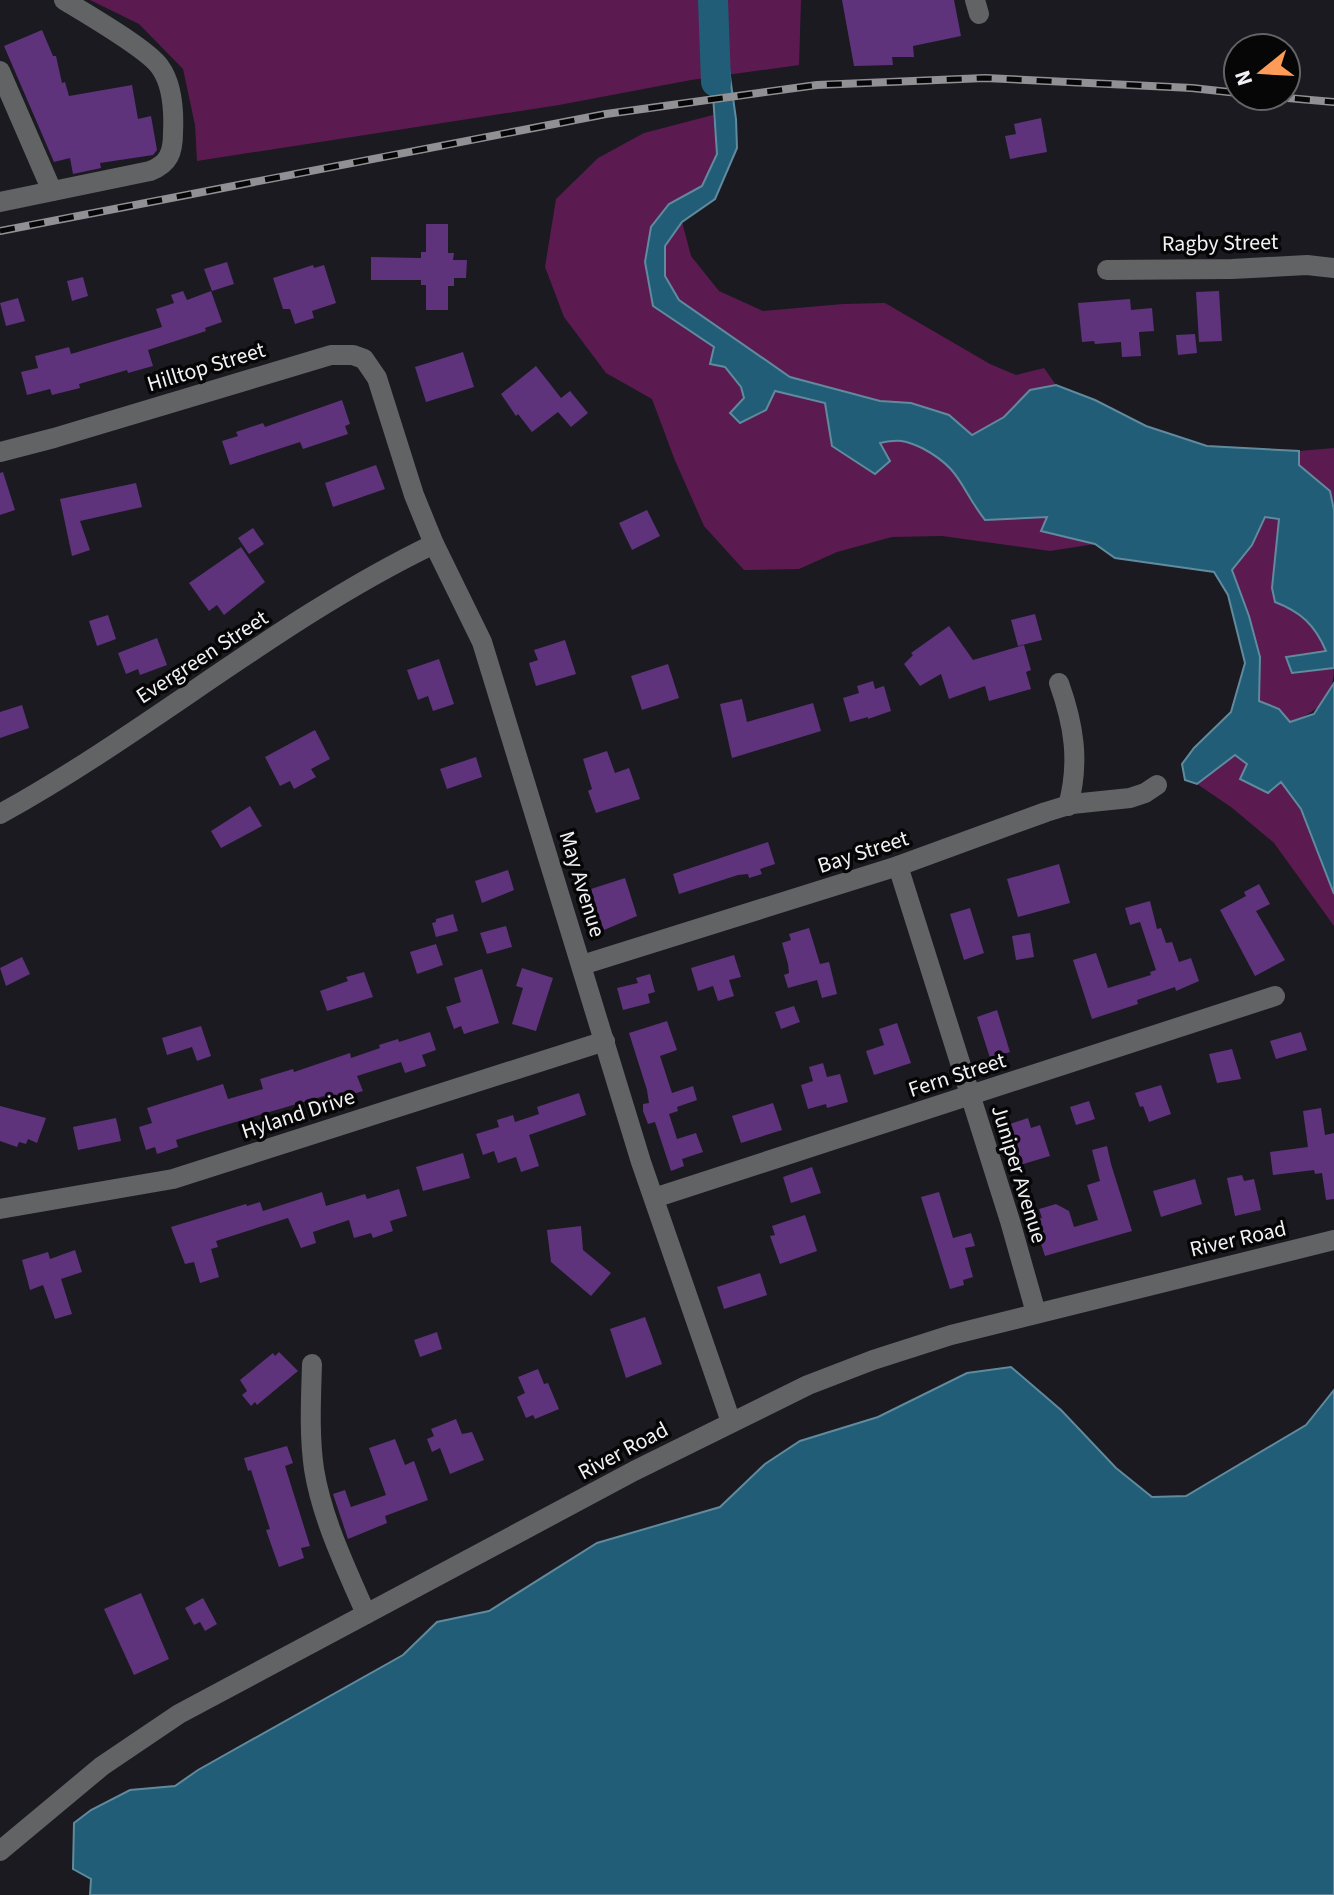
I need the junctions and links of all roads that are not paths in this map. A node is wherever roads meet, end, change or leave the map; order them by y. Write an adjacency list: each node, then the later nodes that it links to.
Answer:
1 (64, 0): 3 (street)
2 (0, 71): 3 (street)
3 (52, 191): 4 (street)
4 (0, 202)
5 (1334, 268): 6 (street, Ragby Street)
6 (1107, 270)
7 (370, 366): 8 (street, Hilltop Street); 9 (street, May Avenue)
8 (0, 452)
9 (434, 544): 13 (street, Evergreen Street); 15 (street, May Avenue)
10 (1059, 683): 12 (street)
11 (1157, 785): 12 (street, Bay Street)
12 (1068, 806): 14 (street, Bay Street)
13 (0, 814)
14 (898, 866): 15 (street, Bay Street); 18 (street, Juniper Avenue)
15 (582, 965): 17 (street, May Avenue)
16 (1275, 996): 18 (street, Fern Street)
17 (605, 1041): 19 (street, May Avenue); 20 (street, Hyland Drive)
18 (970, 1097): 19 (street, Fern Street); 22 (street, Juniper Avenue)
19 (654, 1198): 24 (street, May Avenue)
20 (0, 1209)
21 (1334, 1240): 22 (street, River Road)
22 (1036, 1313): 24 (street, River Road)
23 (312, 1364): 25 (street)
24 (731, 1422): 25 (street, River Road)
25 (366, 1614): 26 (street, River Road)
26 (0, 1851)

